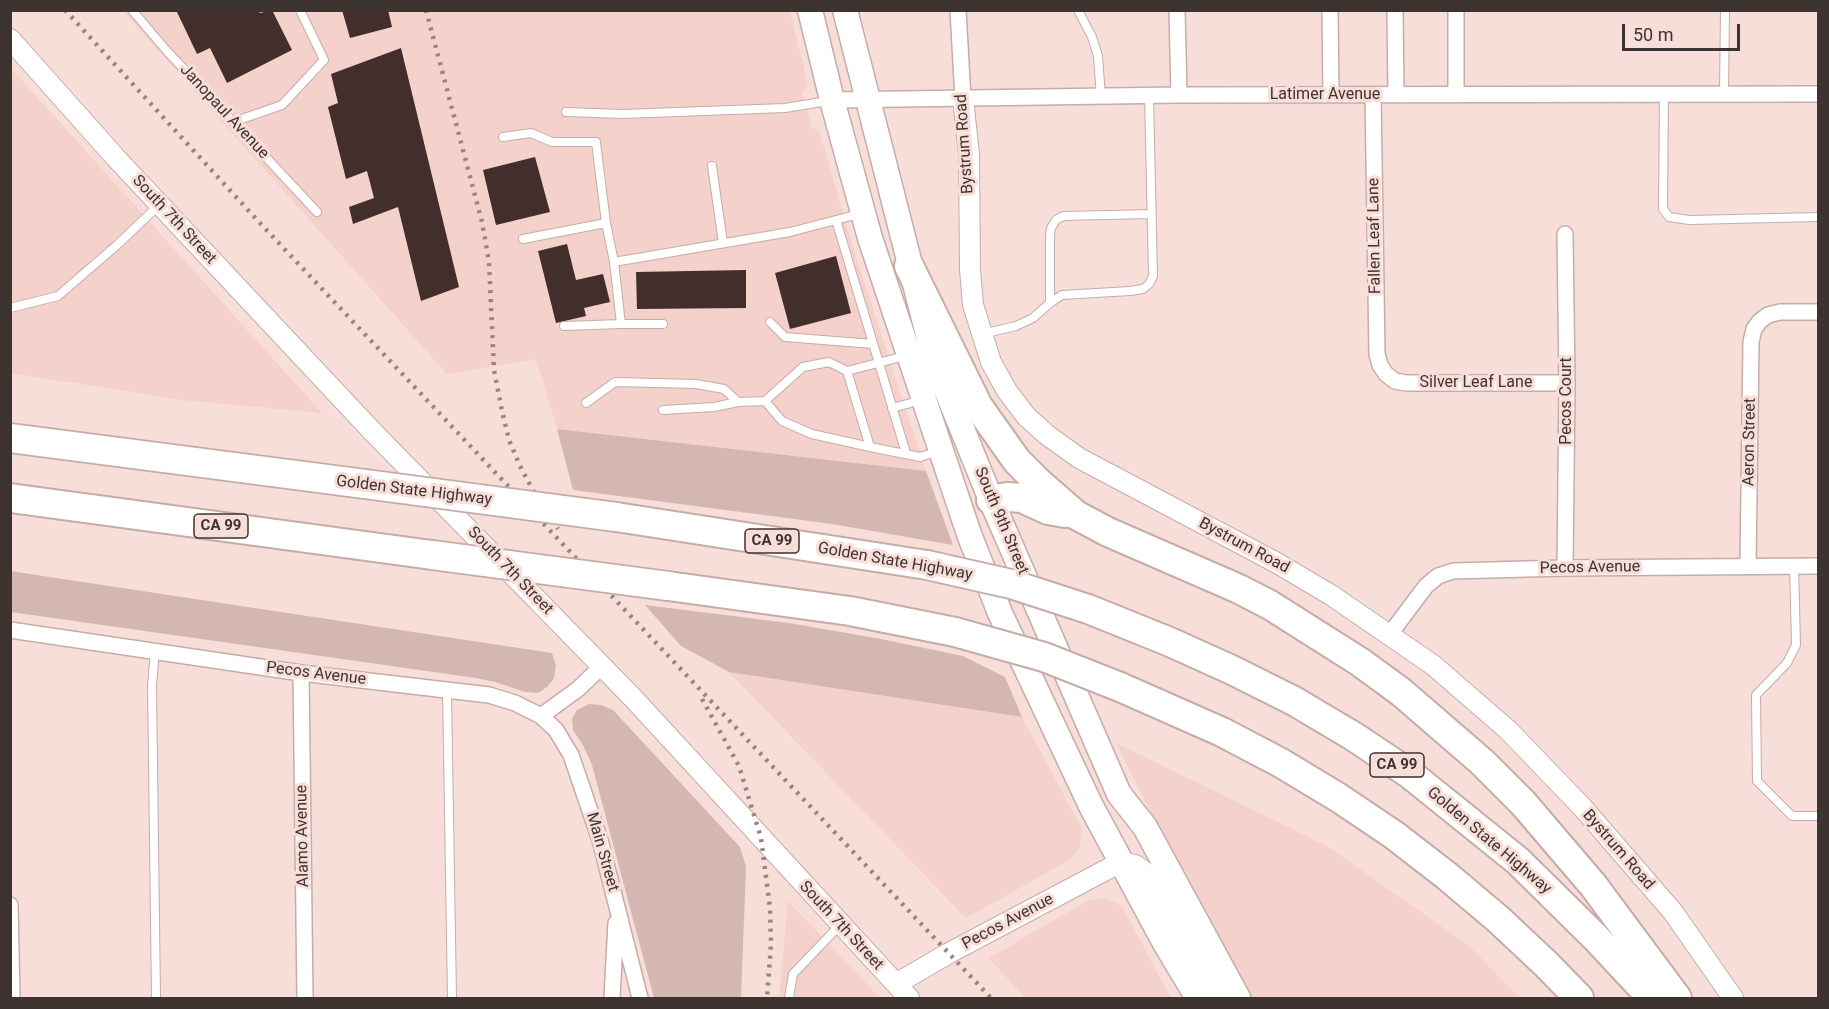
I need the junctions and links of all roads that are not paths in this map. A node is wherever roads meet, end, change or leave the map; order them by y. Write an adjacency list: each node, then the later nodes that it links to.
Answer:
1 (132, 10): 27 (lane, Janopaul Avenue)
2 (300, 10): 27 (lane)
3 (810, 10): 24 (main road, South 9th Street)
4 (845, 10): 25 (main road, South 9th Street)
5 (958, 10): 23 (street, Bystrum Road)
6 (1078, 10): 21 (lane)
7 (1177, 10): 16 (street)
8 (1330, 10): 17 (street)
9 (1395, 10): 19 (street)
10 (1455, 10): 20 (street)
11 (1725, 10): 14 (lane)
12 (10, 39): 30 (street, South 7th Street)
13 (1664, 94): 14 (street, Latimer Avenue); 20 (street, Latimer Avenue); 34 (lane)
14 (1724, 94): 15 (street, Latimer Avenue)
15 (1818, 94)
16 (1179, 95): 17 (street, Latimer Avenue); 22 (street, Latimer Avenue)
17 (1331, 95): 18 (street, Latimer Avenue)
18 (1373, 95): 19 (street, Latimer Avenue); 54 (street, Fallen Leaf Lane)
19 (1396, 95): 20 (street, Latimer Avenue)
20 (1456, 95)
21 (1101, 96): 22 (street, Latimer Avenue); 23 (street, Latimer Avenue)
22 (1149, 96): 33 (lane)
23 (963, 99): 25 (street, Latimer Avenue); 49 (street, Bystrum Road)
24 (832, 100): 25 (street, Latimer Avenue); 26 (lane); 32 (main road, South 9th Street)
25 (868, 101): 41 (main road, South 9th Street)
26 (566, 112)
27 (233, 122): 31 (lane, Janopaul Avenue)
28 (503, 137): 36 (lane)
29 (712, 166): 39 (lane)
30 (159, 205): 43 (lane); 77 (street, South 7th Street)
31 (317, 212)
32 (863, 213): 35 (lane); 51 (main road, South 9th Street)
33 (1152, 214): 42 (lane); 42 (lane)
34 (1818, 217)
35 (836, 220): 39 (lane); 50 (lane)
36 (606, 223): 38 (lane); 40 (lane)
37 (1565, 234): 55 (street, Pecos Court)
38 (523, 239)
39 (723, 243): 40 (lane)
40 (615, 261): 46 (lane)
41 (909, 266): 67 (main road, South 9th Street); 68 (highway)
42 (1050, 303): 49 (lane)
43 (10, 308)
44 (1818, 312): 70 (street, Aeron Street)
45 (770, 322): 50 (lane)
46 (621, 324): 47 (lane); 48 (lane)
47 (663, 324)
48 (564, 326)
49 (981, 334): 75 (street, Bystrum Road)
50 (873, 344): 52 (lane)
51 (910, 355): 52 (lane); 56 (main road, South 9th Street)
52 (879, 363): 53 (lane); 60 (lane)
53 (847, 371): 57 (lane); 63 (lane)
54 (1386, 374): 55 (street, Silver Leaf Lane)
55 (1567, 383): 73 (street, Pecos Court)
56 (925, 400): 60 (lane); 64 (main road, South 9th Street)
57 (765, 401): 58 (lane); 63 (lane)
58 (738, 402): 59 (lane); 61 (lane)
59 (586, 403)
60 (892, 408): 65 (lane)
61 (663, 410)
62 (10, 438): 100 (highway, Golden State Highway / CA 99, bridge)
63 (870, 447): 65 (lane)
64 (941, 450): 65 (lane); 69 (main road, South 9th Street)
65 (906, 453)
66 (10, 498): 99 (highway, CA 99, bridge)
67 (991, 501): 68 (highway); 69 (main road); 81 (main road, South 9th Street)
68 (1076, 515): 101 (highway)
69 (969, 534): 83 (main road, South 9th Street)
70 (1748, 566): 71 (street, Pecos Avenue); 73 (street, Pecos Avenue)
71 (1794, 566): 72 (street, Pecos Avenue); 82 (lane)
72 (1818, 566)
73 (1565, 568): 75 (street, Pecos Avenue)
74 (10, 630): 76 (street, Pecos Avenue)
75 (1390, 634): 102 (street, Bystrum Road)
76 (155, 651): 78 (street, Pecos Avenue); 90 (lane)
77 (602, 666): 80 (street); 86 (street, South 7th Street)
78 (301, 673): 79 (street, Pecos Avenue); 91 (street, Alamo Avenue)
79 (447, 690): 80 (street, Pecos Avenue); 92 (lane)
80 (541, 716): 85 (street, Main Street)
81 (1119, 794): 83 (main road); 98 (main road, South 9th Street)
82 (1818, 816)
83 (1121, 862): 88 (street, Pecos Avenue); 96 (main road, South 9th Street); 97 (street)
84 (10, 905): 87 (street)
85 (617, 905): 93 (street); 94 (street, Main Street)
86 (840, 925): 88 (street, South 7th Street); 95 (lane)
87 (11, 982): 89 (street)
88 (902, 991)
89 (12, 999)
90 (156, 999)
91 (305, 999)
92 (452, 999)
93 (612, 999)
94 (640, 999)
95 (789, 999)
96 (1198, 999)
97 (1222, 999)
98 (1238, 999)
99 (1580, 999)
100 (1652, 999)
101 (1677, 999)
102 (1733, 999)

